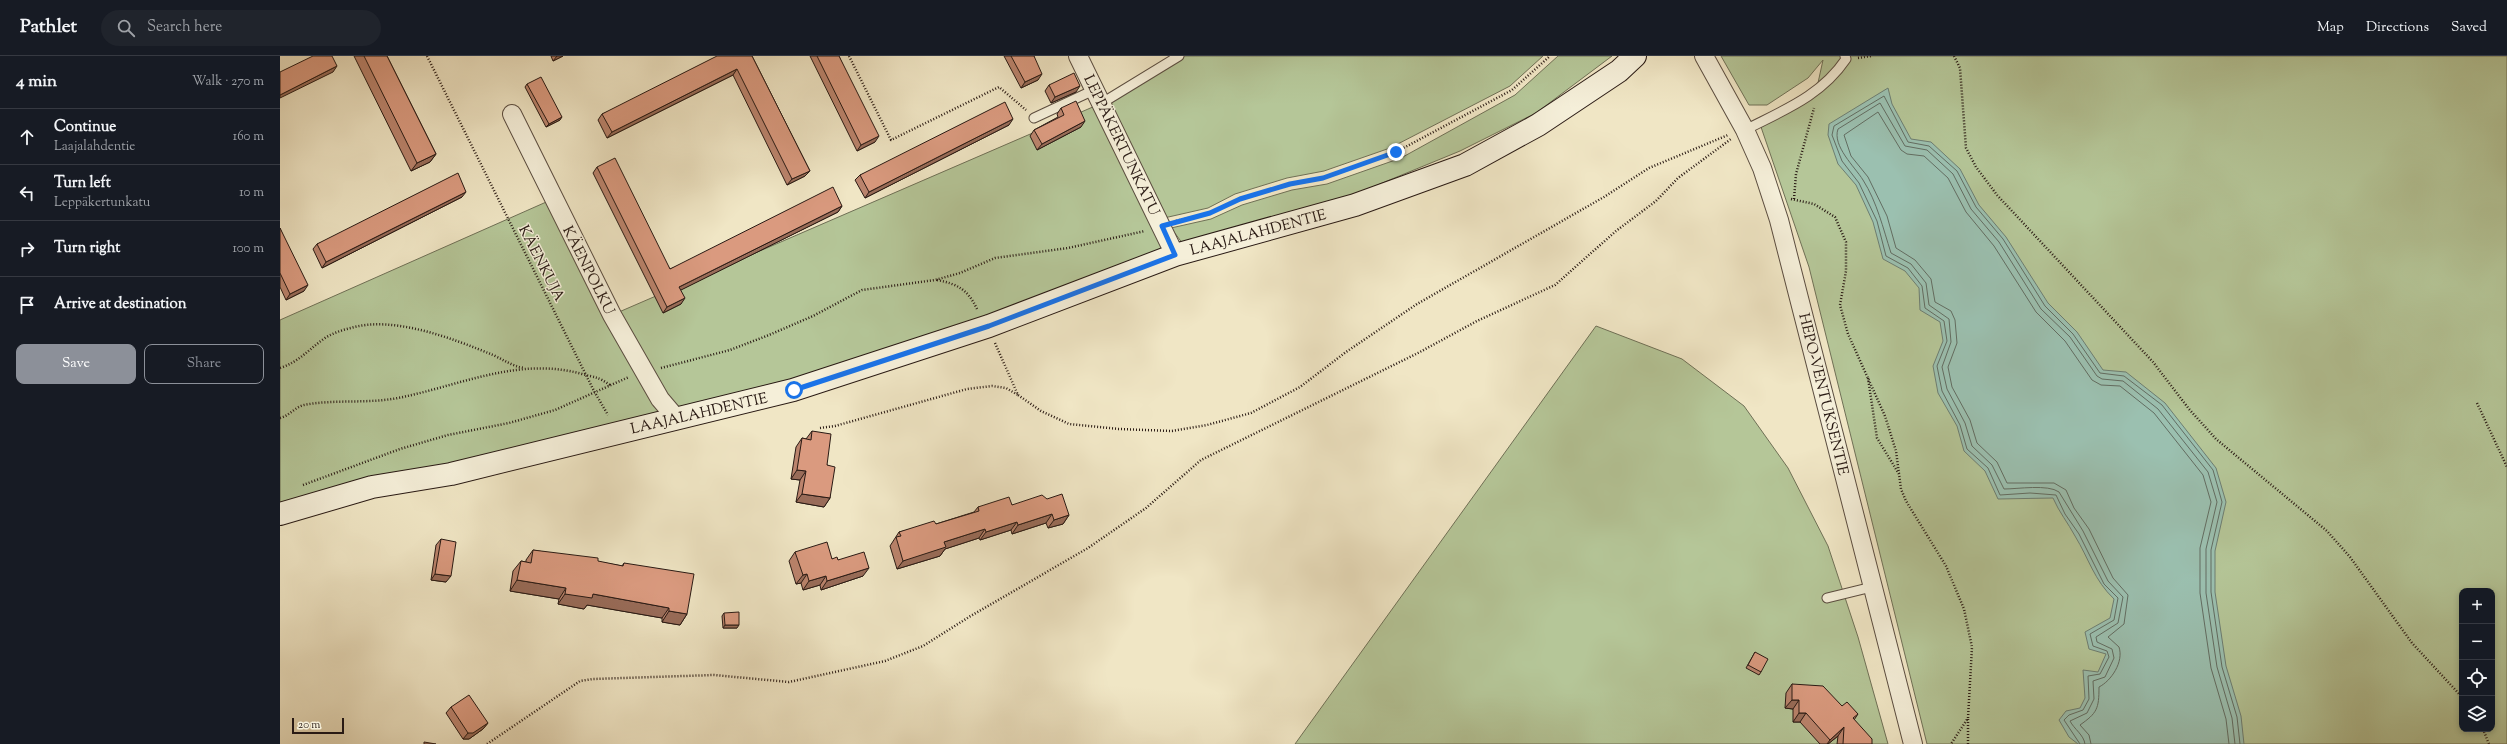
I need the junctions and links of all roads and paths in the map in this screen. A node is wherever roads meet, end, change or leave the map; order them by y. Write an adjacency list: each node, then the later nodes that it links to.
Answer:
1 (427, 56): 25 (path, KÄENKUJA)
2 (849, 56): 13 (path)
3 (1078, 56): 11 (street, LEPPÄKERTUNKATU)
4 (1179, 56): 11 (lane)
5 (1550, 56): 17 (path)
6 (1635, 56): 18 (street, LAAJALAHDENTIE)
7 (1704, 56): 14 (street, HEPO-VENTUKSENTIE)
8 (1845, 56): 10 (lane)
9 (1954, 56): 40 (path)
10 (1825, 84): 14 (lane); 16 (path)
11 (1098, 97): 13 (lane); 17 (street, LEPPÄKERTUNKATU)
12 (512, 114): 23 (street, KÄENPOLKU)
13 (1034, 118)
14 (1745, 130): 15 (street, HEPO-VENTUKSENTIE); 28 (path); 43 (path)
15 (1771, 195): 16 (path); 38 (street, HEPO-VENTUKSENTIE)
16 (1794, 199): 24 (path)
17 (1162, 226): 18 (street, LEPPÄKERTUNKATU); 19 (path)
18 (1175, 255): 20 (street, LAAJALAHDENTIE)
19 (935, 280): 20 (path); 23 (path)
20 (989, 326): 28 (path); 31 (street, LAAJALAHDENTIE)
21 (280, 368): 22 (path)
22 (526, 369): 25 (path); 30 (path)
23 (644, 371): 26 (path); 31 (street, KÄENPOLKU)
24 (1867, 374): 35 (path); 35 (path)
25 (586, 375): 26 (path); 27 (path, KÄENKUJA)
26 (610, 385): 27 (path)
27 (594, 391): 33 (path, KÄENKUJA); 36 (path)
28 (1018, 395): 32 (path)
29 (2477, 403): 34 (path)
30 (280, 418)
31 (677, 419): 33 (street, LAAJALAHDENTIE)
32 (820, 428)
33 (618, 432): 37 (street, LAAJALAHDENTIE)
34 (2507, 468)
35 (1900, 476): 41 (path)
36 (301, 486)
37 (280, 514)
38 (1872, 587): 39 (lane); 44 (street, HEPO-VENTUKSENTIE)
39 (1827, 598)
40 (2461, 696)
41 (1968, 718): 45 (path); 46 (path)
42 (2484, 732): 47 (path)
43 (487, 744)
44 (1913, 744)
45 (1951, 744)
46 (1968, 744)
47 (2489, 744)

